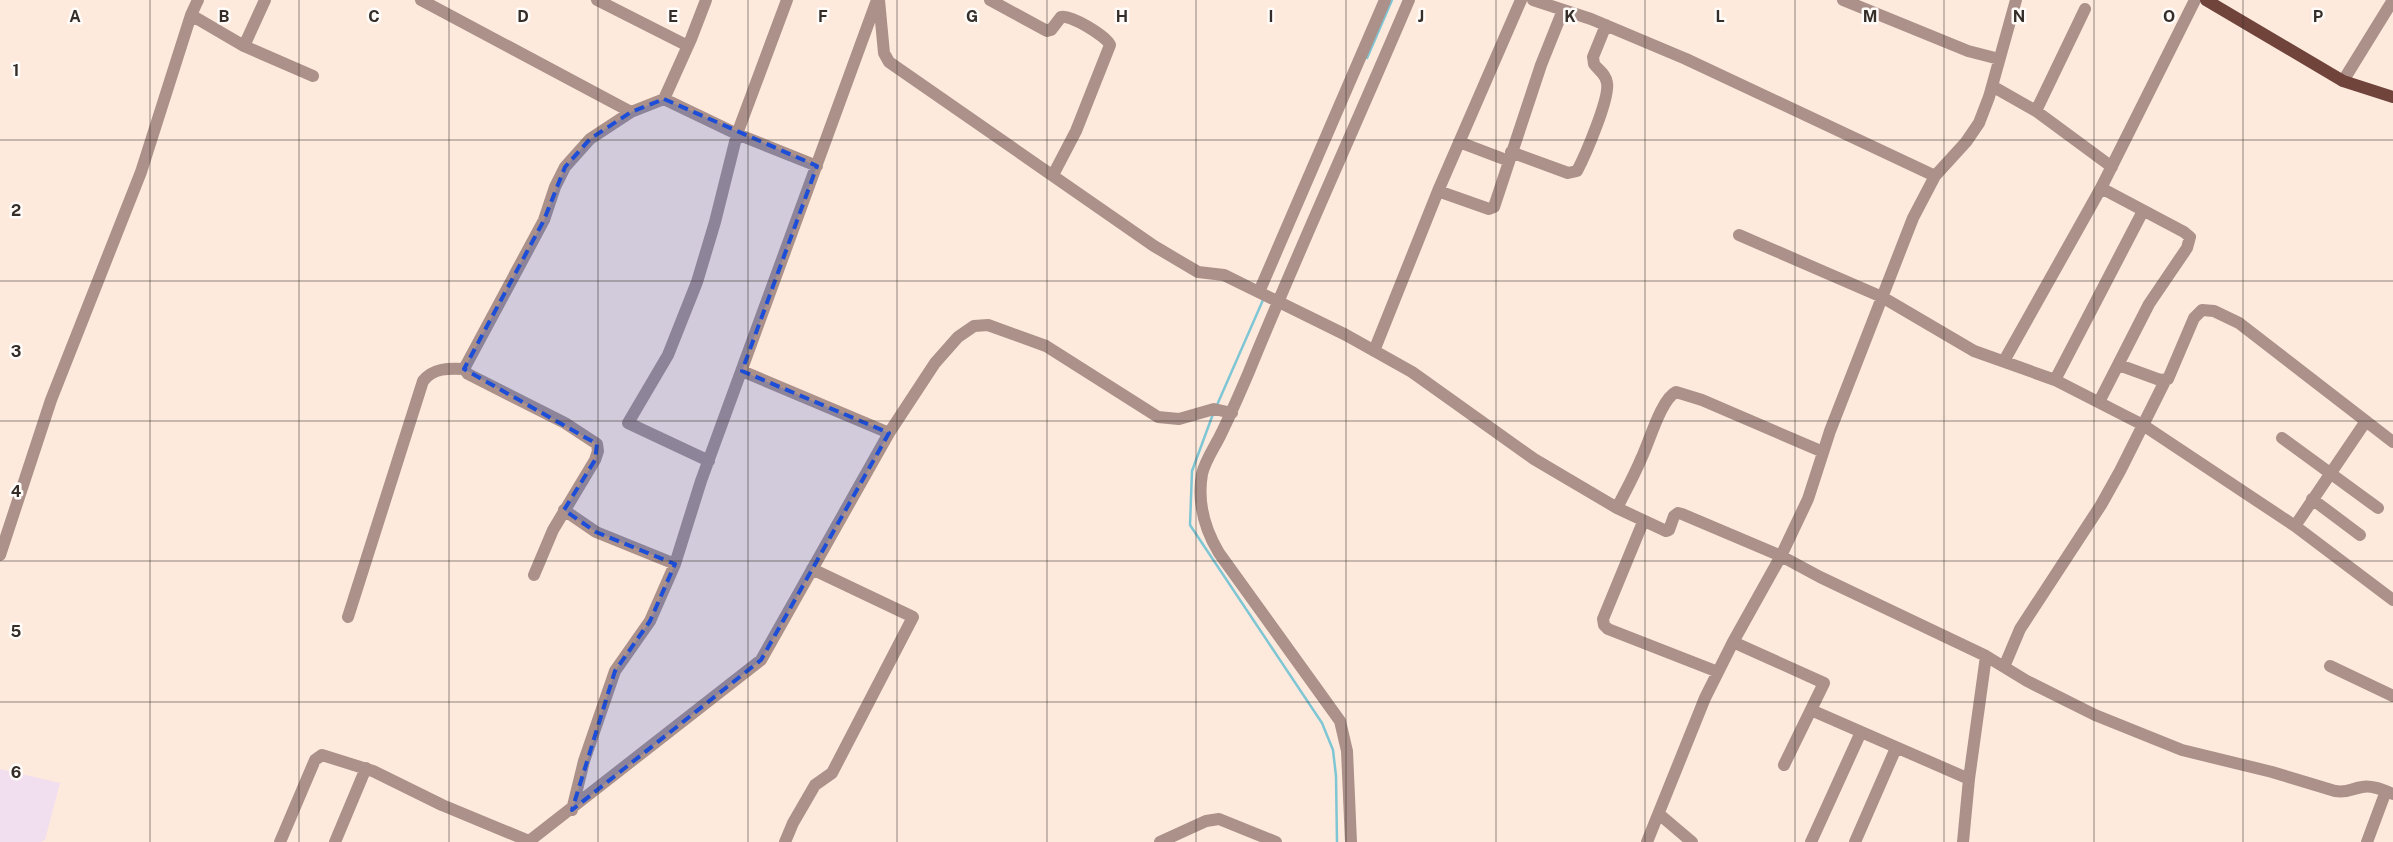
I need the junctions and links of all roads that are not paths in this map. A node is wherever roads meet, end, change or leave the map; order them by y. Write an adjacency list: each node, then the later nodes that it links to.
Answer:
1 (198, 0): 20 (street)
2 (265, 0): 22 (street)
3 (421, 0): 31 (street)
4 (598, 0): 23 (street)
5 (706, 0): 23 (street)
6 (787, 0): 32 (street)
7 (878, 0): 35 (street); 37 (street)
8 (990, 0): 37 (street)
9 (1386, 0): 43 (street)
10 (1409, 0): 45 (street)
11 (1521, 0): 33 (street)
12 (1533, 0): 19 (street)
13 (1843, 0): 24 (street)
14 (2016, 0): 24 (street)
15 (2195, 0): 36 (street)
16 (2206, 0): 26 (main road)
17 (2393, 0): 26 (street)
18 (2086, 9): 30 (street)
19 (1563, 10): 21 (street); 34 (street)
20 (191, 15): 22 (street); 70 (street)
21 (1606, 25): 34 (street); 38 (street)
22 (244, 46): 25 (street)
23 (688, 46): 29 (street)
24 (2000, 59): 27 (street)
25 (313, 76)
26 (2343, 81): 28 (main road)
27 (1992, 86): 30 (street); 38 (street)
28 (2393, 97)
29 (664, 99): 31 (street); 32 (street)
30 (2036, 111): 36 (street)
31 (631, 112): 49 (street)
32 (737, 134): 35 (street); 61 (street)
33 (1460, 142): 34 (street); 40 (street)
34 (1510, 157): 40 (street)
35 (817, 166): 50 (street)
36 (2112, 167): 39 (street)
37 (1053, 176): 43 (street)
38 (1935, 176): 44 (street)
39 (2101, 188): 41 (street); 47 (street)
40 (1438, 191): 46 (street)
41 (2143, 211): 48 (street); 51 (street)
42 (1739, 235): 44 (street)
43 (1261, 292): 45 (street)
44 (1882, 297): 47 (street); 60 (street)
45 (1276, 299): 46 (street); 54 (street)
46 (1374, 351): 64 (street)
47 (2004, 362): 51 (street)
48 (2119, 365): 52 (street); 53 (street)
49 (464, 369): 66 (street); 76 (street)
50 (742, 371): 57 (street); 61 (street)
51 (2056, 380): 53 (street)
52 (2164, 381): 55 (street); 56 (street)
53 (2099, 402): 56 (street)
54 (1223, 411): 57 (street); 98 (street)
55 (2366, 421): 59 (street); 62 (street)
56 (2144, 425): 68 (street); 80 (street)
57 (889, 433): 73 (street)
58 (2282, 438): 62 (street)
59 (2393, 442)
60 (1823, 452): 64 (street); 71 (street)
61 (709, 462): 72 (street)
62 (2332, 473): 63 (street); 65 (street)
63 (2312, 499): 68 (street); 69 (street)
64 (1617, 508): 67 (street)
65 (2378, 508)
66 (564, 510): 72 (street); 74 (street)
67 (1643, 522): 71 (street); 81 (street)
68 (2295, 526): 75 (street)
69 (2360, 535)
70 (0, 554)
71 (1780, 556): 77 (street); 78 (street)
72 (675, 564): 90 (street)
73 (812, 569): 90 (street); 95 (street)
74 (534, 575)
75 (2393, 600)
76 (348, 617)
77 (1733, 642): 81 (street); 83 (street)
78 (1986, 656): 80 (street); 88 (street)
79 (2330, 666): 82 (street)
80 (2004, 667): 89 (street)
81 (1718, 672): 91 (street)
82 (2393, 696)
83 (1811, 710): 84 (street); 86 (street)
84 (1862, 732): 85 (street); 101 (street)
85 (1896, 748): 88 (street); 102 (street)
86 (1784, 765)
87 (366, 768): 92 (street); 93 (street); 94 (street)
88 (1969, 780): 103 (street)
89 (2389, 793): 104 (street)
90 (572, 810): 94 (street)
91 (1659, 814): 99 (street); 100 (street)
92 (280, 842)
93 (335, 842)
94 (529, 842)
95 (785, 842)
96 (1160, 842): 97 (street)
97 (1276, 842)
98 (1352, 842)
99 (1647, 842)
100 (1692, 842)
101 (1811, 842)
102 (1855, 842)
103 (1963, 842)
104 (2367, 842)

